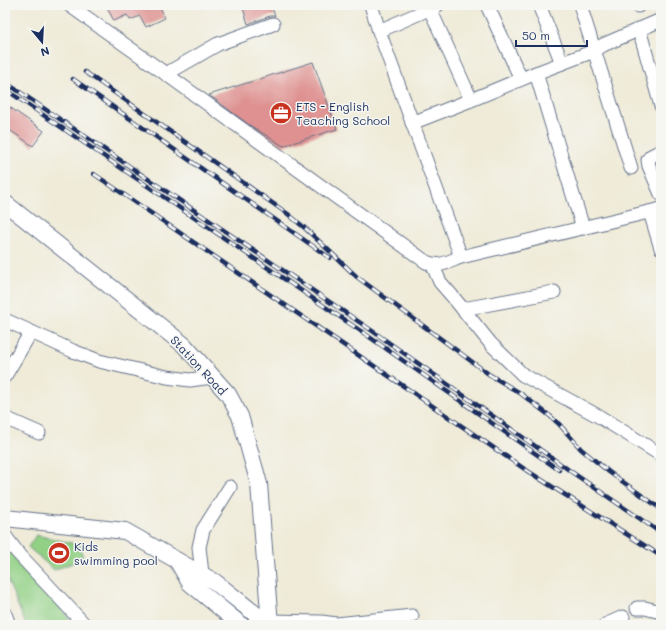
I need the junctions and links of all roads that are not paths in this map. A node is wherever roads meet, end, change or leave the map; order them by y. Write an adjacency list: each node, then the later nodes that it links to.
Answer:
1 (69, 5): 14 (street)
2 (371, 5): 10 (street)
3 (487, 5): 15 (street)
4 (539, 5): 12 (street)
5 (580, 5): 11 (street)
6 (434, 7): 10 (street); 16 (street)
7 (661, 20): 9 (street)
8 (273, 24): 14 (street)
9 (639, 29): 11 (street); 17 (street)
10 (379, 31): 18 (street)
11 (594, 51): 12 (street); 20 (street)
12 (562, 63): 13 (street)
13 (536, 72): 15 (street); 24 (street)
14 (166, 74): 27 (street)
15 (521, 79): 16 (street)
16 (471, 100): 18 (street)
17 (661, 106)
18 (412, 123): 26 (street)
19 (661, 151): 21 (street)
20 (631, 168)
21 (661, 194)
22 (5, 203): 33 (main road, Station Road)
23 (655, 210): 24 (street); 25 (street)
24 (583, 228): 26 (street)
25 (661, 248)
26 (461, 257): 27 (street)
27 (433, 266): 29 (street)
28 (554, 292): 29 (street)
29 (463, 309): 36 (street)
30 (5, 320): 31 (street)
31 (31, 332): 32 (street); 33 (street)
32 (5, 376)
33 (212, 377): 47 (main road, Station Road)
34 (5, 418): 35 (street)
35 (40, 433)
36 (661, 455)
37 (230, 487): 41 (street)
38 (5, 518): 40 (main road)
39 (5, 536): 49 (street)
40 (177, 561): 41 (main road); 50 (main road)
41 (202, 574): 47 (main road)
42 (637, 608): 43 (street)
43 (661, 612)
44 (5, 614): 48 (street)
45 (412, 616): 47 (street)
46 (623, 617): 51 (street)
47 (270, 624)
48 (9, 625)
49 (85, 625)
50 (241, 625)
51 (605, 625)

